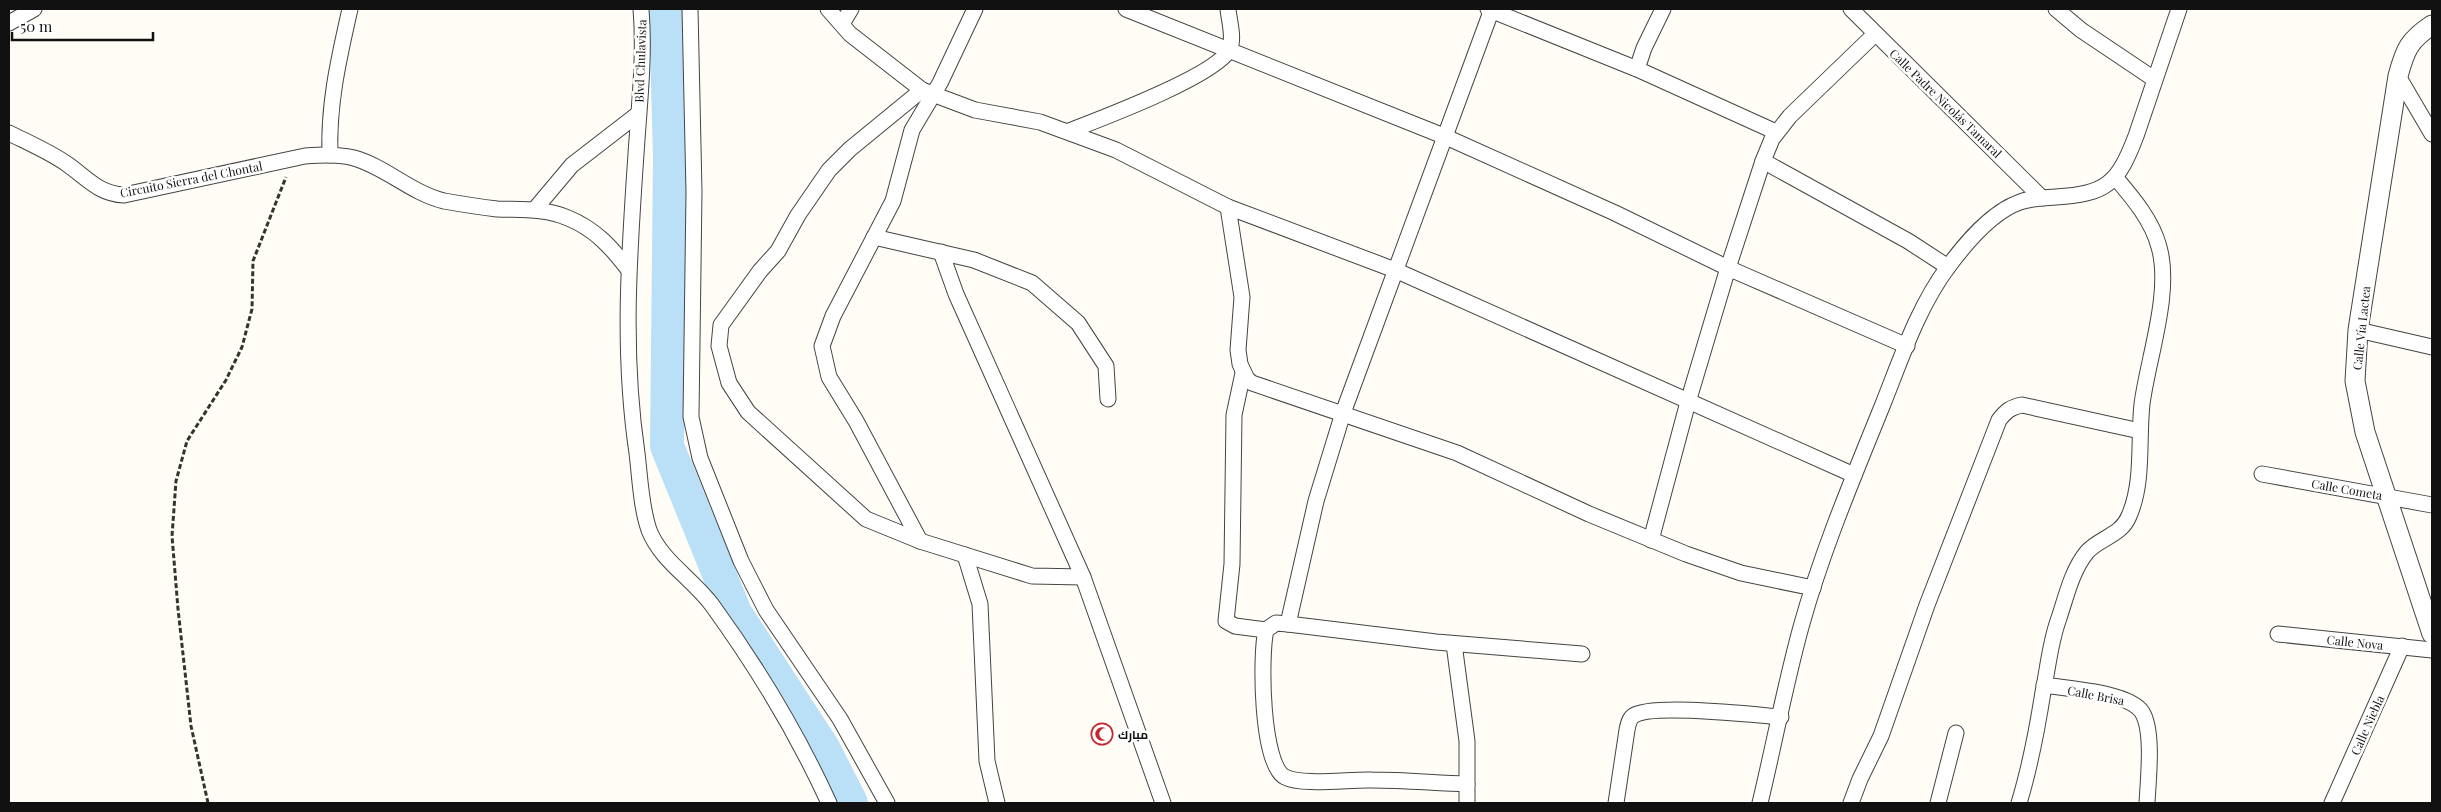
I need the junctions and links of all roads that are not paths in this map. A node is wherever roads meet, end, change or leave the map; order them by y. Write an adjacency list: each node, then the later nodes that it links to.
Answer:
1 (34, 9): 15 (street)
2 (350, 9): 30 (street)
3 (641, 9): 24 (street, Blvd Chulavista)
4 (690, 9): 72 (street)
5 (828, 9): 16 (street)
6 (851, 9): 16 (street)
7 (975, 9): 23 (street)
8 (1126, 9): 19 (street)
9 (1228, 9): 19 (street)
10 (1491, 9): 20 (street); 29 (street)
11 (1663, 9): 20 (street)
12 (1851, 9): 18 (street, Calle Padre Nicolás Tamaral)
13 (2056, 9): 22 (street)
14 (2179, 9): 22 (street)
15 (9, 23)
16 (842, 24): 23 (street)
17 (2432, 25): 21 (street, Calle Vía Lactea)
18 (1875, 34): 26 (street); 33 (street, Calle Padre Nicolás Tamaral)
19 (1230, 49): 25 (street); 29 (street)
20 (1637, 69): 26 (street)
21 (2398, 76): 28 (street); 42 (street, Calle Vía Lactea)
22 (2154, 79): 32 (street)
23 (928, 92): 25 (street); 36 (street); 55 (street)
24 (638, 114): 35 (street); 40 (street, Blvd Chulavista)
25 (1069, 131): 34 (street)
26 (1776, 132): 31 (street)
27 (9, 133): 30 (street, Circuito Sierra del Chontal)
28 (2432, 134)
29 (1446, 138): 39 (street); 41 (street)
30 (330, 155): 35 (street, Circuito Sierra del Chontal)
31 (1763, 161): 38 (street); 39 (street)
32 (2115, 177): 33 (street); 49 (street)
33 (2042, 198): 38 (street)
34 (1228, 207): 41 (street); 45 (street)
35 (535, 209): 40 (street, Circuito Sierra del Chontal)
36 (874, 237): 37 (street); 55 (street)
37 (941, 252): 46 (street); 57 (street)
38 (1948, 267): 43 (street)
39 (1728, 268): 43 (street); 47 (street)
40 (628, 269): 71 (street, Blvd Chulavista)
41 (1394, 270): 47 (street); 48 (street)
42 (2358, 330): 44 (street); 52 (street, Calle Vía Lactea)
43 (1907, 346): 51 (street)
44 (2432, 346)
45 (1243, 373): 48 (street); 60 (street)
46 (1108, 399)
47 (1688, 402): 51 (street); 54 (street)
48 (1343, 413): 54 (street); 59 (street)
49 (2140, 431): 67 (street); 78 (street)
50 (2262, 474): 52 (street, Calle Cometa)
51 (1854, 475): 58 (street)
52 (2386, 496): 53 (street, Calle Cometa); 62 (street, Calle Vía Lactea)
53 (2432, 505)
54 (1651, 540): 58 (street)
55 (920, 541): 56 (street)
56 (966, 555): 57 (street); 73 (street)
57 (1083, 577): 74 (street)
58 (1813, 588): 68 (street)
59 (1288, 624): 60 (street); 63 (street)
60 (1266, 630): 70 (street)
61 (2278, 634): 64 (street, Calle Nova)
62 (2432, 634)
63 (1454, 644): 66 (street); 70 (street)
64 (2402, 646): 65 (street, Calle Nova); 82 (street, Calle Niebla)
65 (2432, 650)
66 (1582, 654)
67 (2044, 685): 80 (street); 81 (street, Calle Brisa)
68 (1781, 717): 76 (street); 77 (street)
69 (1956, 732): 79 (street)
70 (1467, 784): 75 (street)
71 (829, 803)
72 (887, 803)
73 (997, 803)
74 (1163, 803)
75 (1467, 803)
76 (1616, 803)
77 (1760, 803)
78 (1851, 803)
79 (1938, 803)
80 (2019, 803)
81 (2147, 803)
82 (2332, 803)

